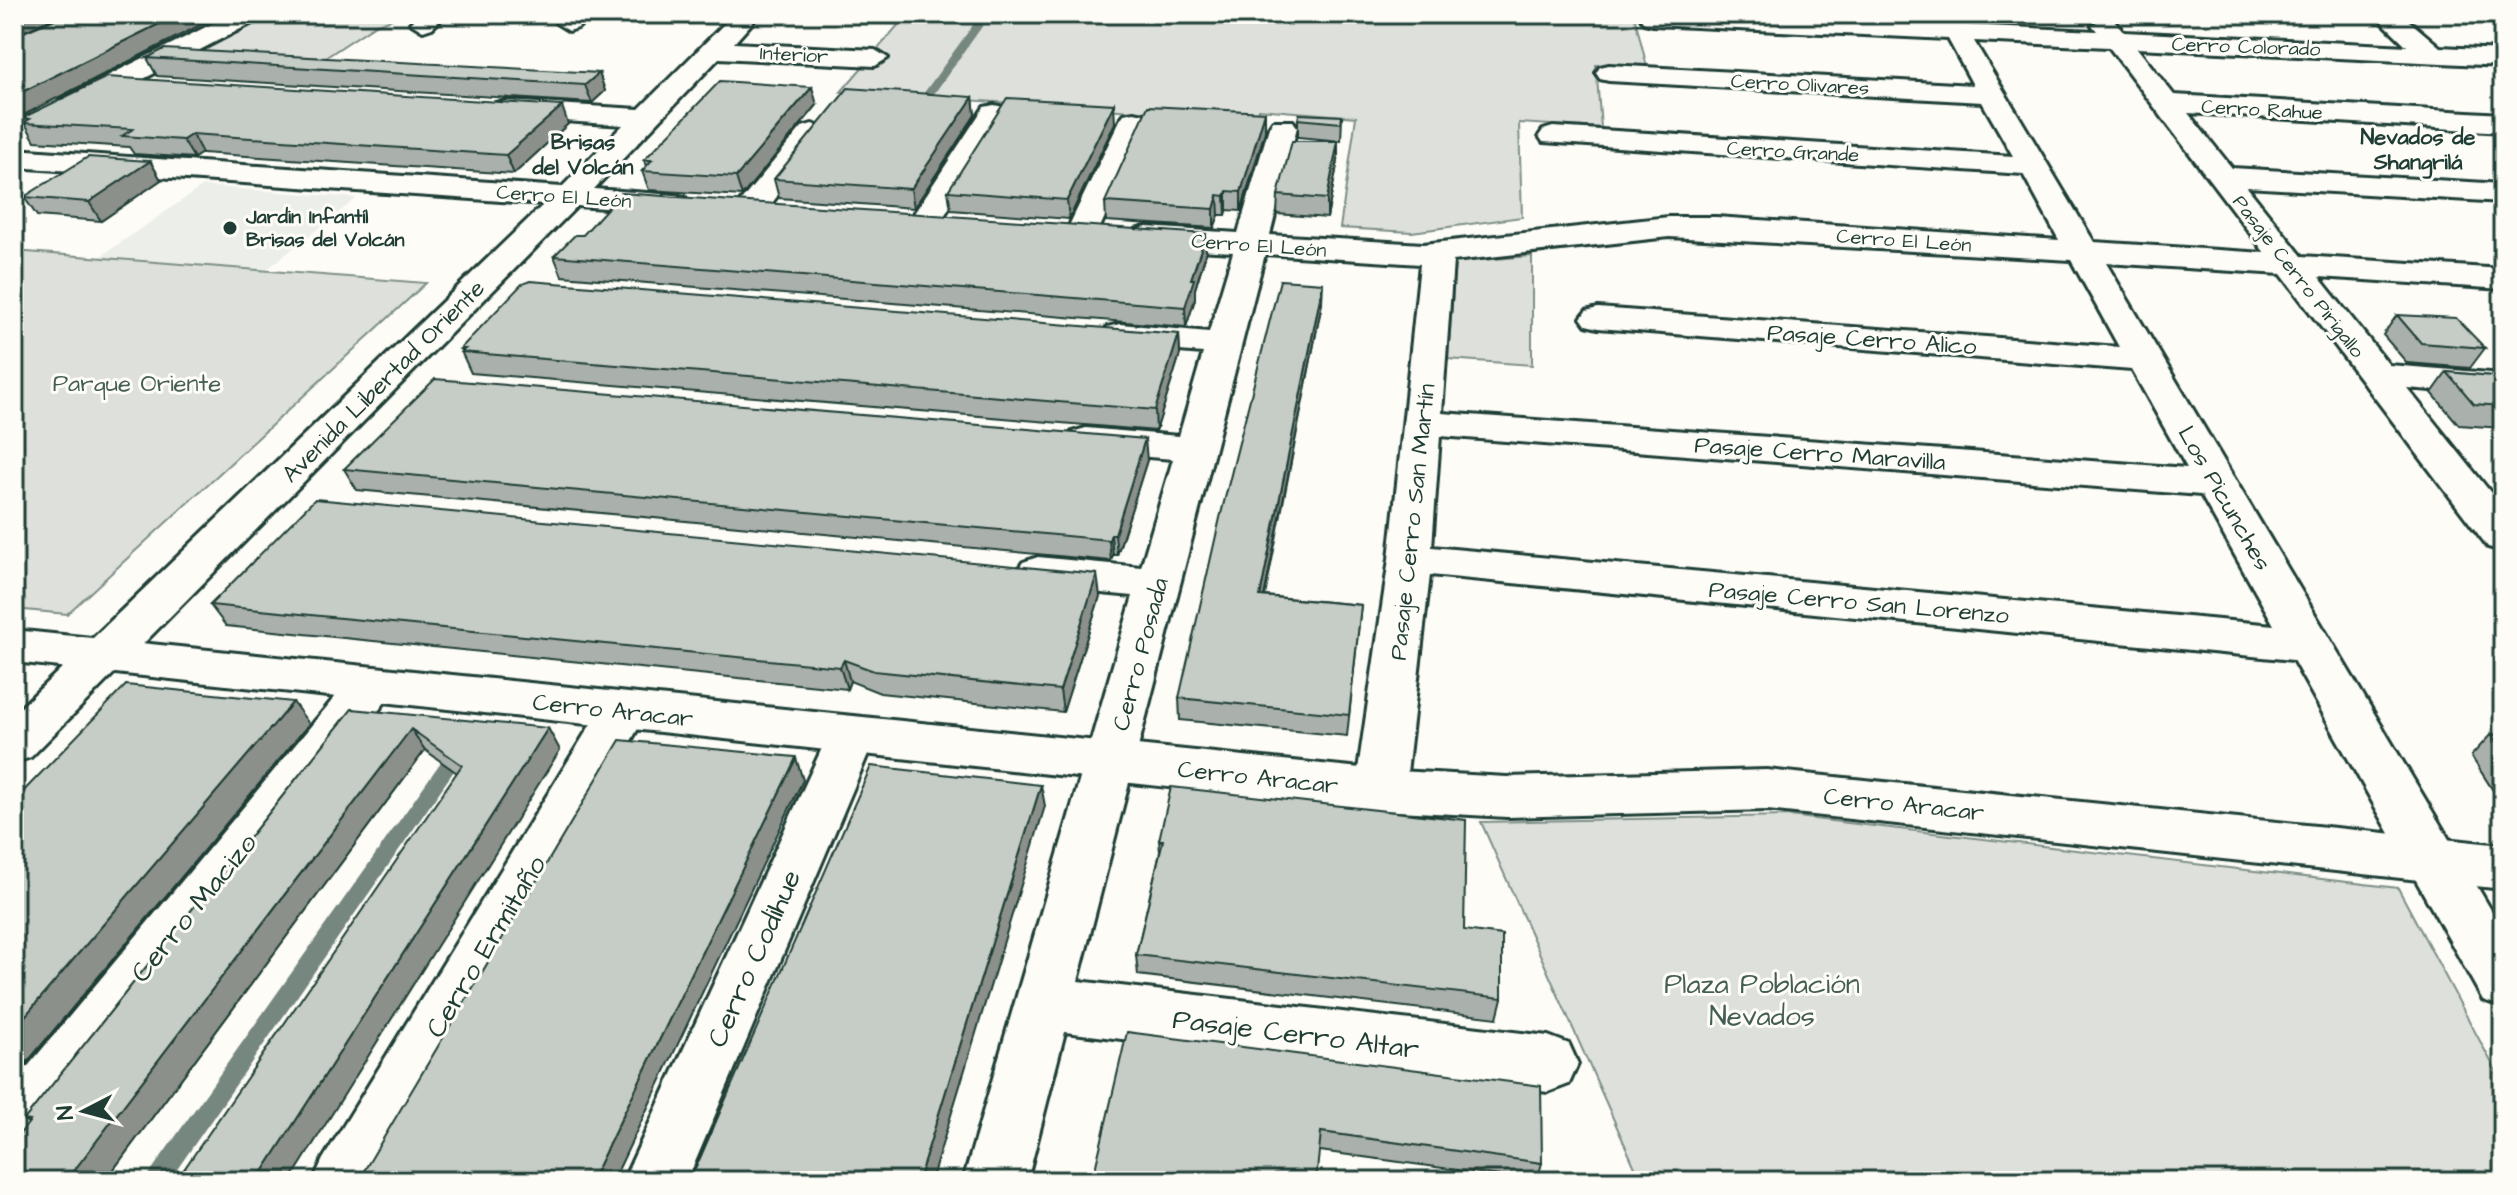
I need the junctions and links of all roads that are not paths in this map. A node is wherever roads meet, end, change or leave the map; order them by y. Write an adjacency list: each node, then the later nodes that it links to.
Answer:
1 (251, 14): 13 (street)
2 (748, 14): 8 (street, Avenida Libertad Oriente)
3 (2096, 14): 7 (street, Pasaje Cerro Pirigallo)
4 (2386, 14): 9 (street)
5 (1653, 18): 6 (street, Cerro Colorado)
6 (1952, 24): 7 (street, Cerro Colorado); 15 (street, Los Picunches)
7 (2117, 41): 9 (street, Cerro Colorado); 16 (street, Pasaje Cerro Pirigallo)
8 (713, 50): 10 (street, Interior); 21 (street, Avenida Libertad Oriente)
9 (2432, 54): 11 (street, Cerro Colorado)
10 (875, 58)
11 (2503, 58)
12 (1609, 73): 15 (street, Cerro Olivares)
13 (114, 84): 14 (street); 19 (street)
14 (161, 87)
15 (1992, 94): 27 (street, Los Picunches)
16 (2165, 103): 23 (street, Cerro Rahue); 28 (street, Pasaje Cerro Pirigallo)
17 (474, 107): 21 (street)
18 (994, 113): 33 (street)
19 (51, 115)
20 (826, 115): 31 (street)
21 (646, 118): 30 (street, Avenida Libertad Oriente)
22 (1134, 120): 34 (street, Cerro El León)
23 (2503, 123)
24 (1553, 136): 27 (street, Cerro Grande)
25 (1289, 142): 34 (street, Cerro Posada)
26 (14, 158): 30 (street, Cerro El León)
27 (2034, 166): 35 (street, Los Picunches)
28 (2222, 176): 29 (street); 37 (street, Pasaje Cerro Pirigallo)
29 (2503, 193)
30 (570, 196): 31 (street, Cerro El León); 39 (street, Avenida Libertad Oriente)
31 (726, 207): 32 (street, Cerro El León)
32 (783, 211)
33 (894, 219)
34 (1253, 244): 36 (street, Cerro El León); 43 (street, Cerro Posada)
35 (2083, 251): 36 (street, Cerro El León); 37 (street, Cerro El León); 44 (street, Los Picunches)
36 (1437, 253): 49 (street, Pasaje Cerro San Martín)
37 (2291, 265): 38 (street, Cerro El León); 45 (street, Pasaje Cerro Pirigallo)
38 (2503, 279)
39 (482, 283): 40 (street); 46 (street, Avenida Libertad Oriente)
40 (529, 287)
41 (1598, 318): 44 (street, Pasaje Cerro Alico)
42 (1083, 332): 43 (street)
43 (1225, 344): 51 (street, Cerro Posada)
44 (2145, 360): 52 (street, Los Picunches)
45 (2377, 375): 48 (street); 55 (street, Pasaje Cerro Pirigallo)
46 (384, 380): 47 (street); 53 (street, Avenida Libertad Oriente)
47 (431, 384)
48 (2503, 385)
49 (1424, 423): 52 (street, Pasaje Cerro Maravilla); 56 (street, Pasaje Cerro San Martín)
50 (1052, 437): 51 (street)
51 (1195, 449): 58 (street, Cerro Posada)
52 (2216, 483): 59 (street, Los Picunches)
53 (264, 498): 54 (street); 61 (street, Avenida Libertad Oriente)
54 (311, 502)
55 (2495, 517)
56 (1410, 559): 59 (street, Pasaje Cerro San Lorenzo); 67 (street, Pasaje Cerro San Martín)
57 (1002, 569): 58 (street)
58 (1159, 584): 66 (street, Cerro Posada)
59 (2309, 645): 68 (street, Los Picunches)
60 (14, 646): 61 (street, Cerro Aracar)
61 (104, 656): 62 (street, Cerro Aracar); 65 (street, Avenida Libertad Oriente)
62 (372, 685): 63 (street, Cerro Aracar); 73 (street, Cerro Macizo)
63 (624, 711): 64 (street, Cerro Aracar); 74 (street, Cerro Ermitaño)
64 (852, 735): 66 (street, Cerro Aracar); 75 (street, Cerro Codihue)
65 (14, 744)
66 (1110, 763): 67 (street, Cerro Aracar); 71 (street, Cerro Posada)
67 (1380, 790): 68 (street, Cerro Aracar)
68 (2433, 860): 69 (street, Cerro Aracar); 70 (street, Los Picunches)
69 (2503, 867)
70 (2503, 982)
71 (1044, 1003): 72 (street, Pasaje Cerro Altar); 76 (street, Cerro Posada)
72 (1548, 1064)
73 (14, 1130)
74 (345, 1181)
75 (655, 1181)
76 (995, 1181)

